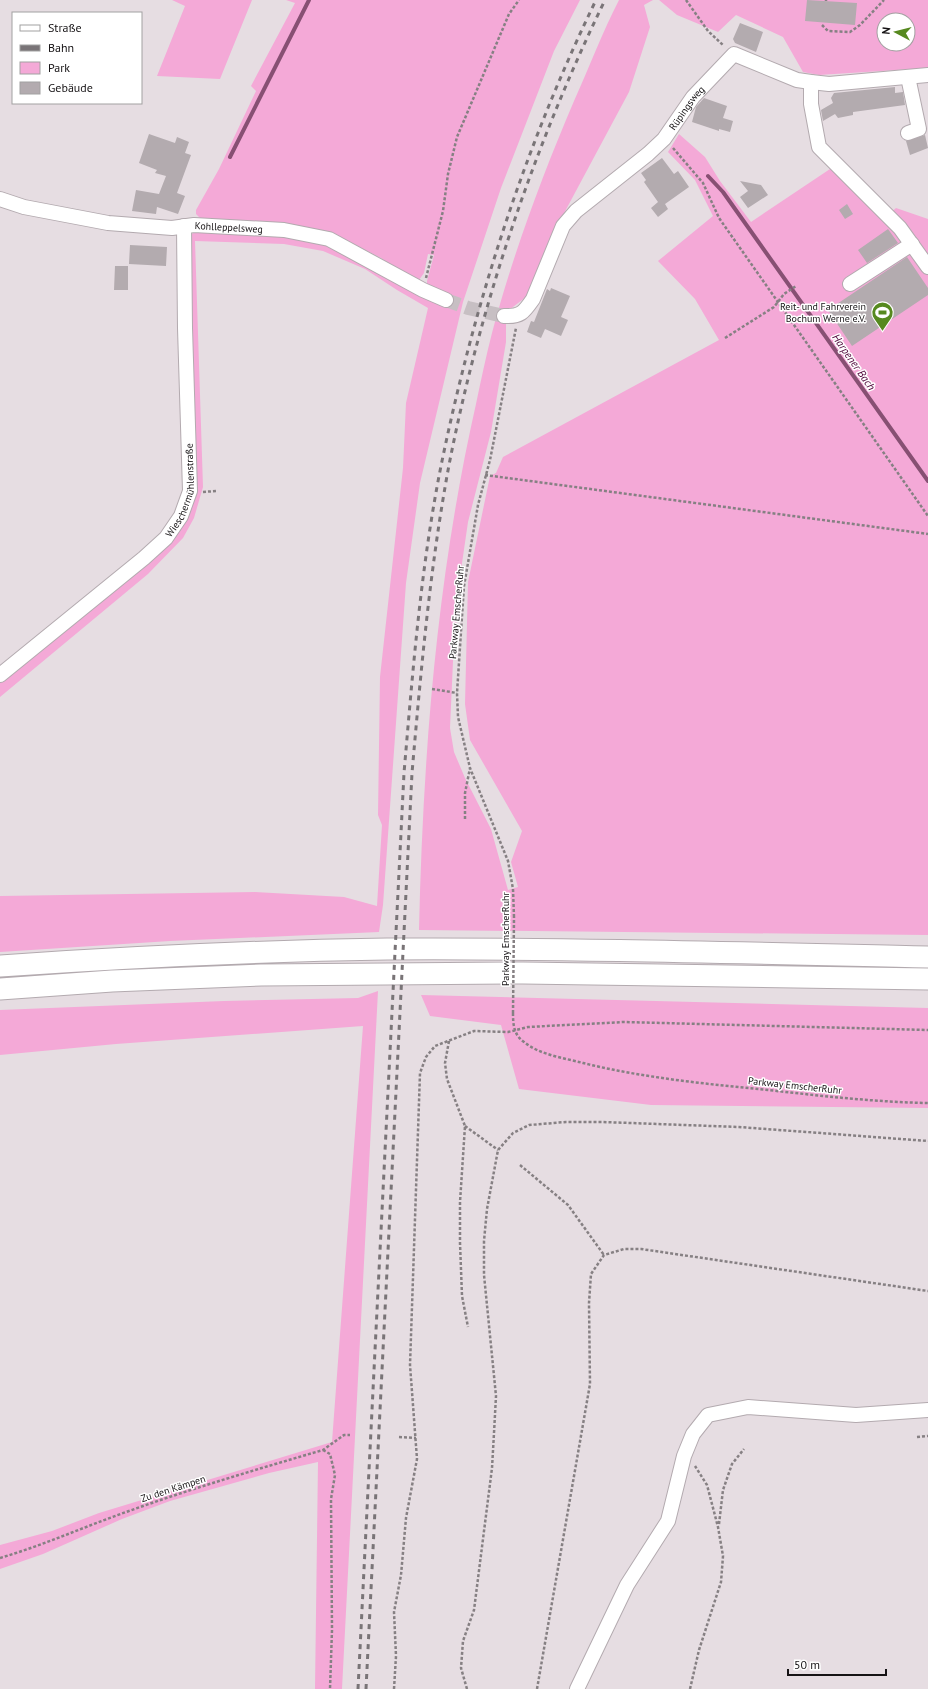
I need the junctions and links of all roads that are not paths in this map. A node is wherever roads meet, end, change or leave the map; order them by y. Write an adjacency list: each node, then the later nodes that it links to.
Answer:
1 (928, 75): 2 (street)
2 (908, 77): 3 (street); 4 (street)
3 (811, 82): 7 (street); 11 (street, Rüpingsweg)
4 (908, 133)
5 (0, 199): 6 (street, Kohlleppelsweg)
6 (184, 226): 10 (street, Kohlleppelsweg); 12 (street, Wieschermühlenstraße)
7 (912, 244): 8 (street); 9 (street)
8 (928, 266)
9 (850, 284)
10 (446, 300)
11 (504, 316)
12 (0, 675)
13 (928, 957): 14 (highway)
14 (0, 966)
15 (928, 979): 16 (highway)
16 (0, 989)
17 (928, 1410): 18 (street)
18 (577, 1689)

